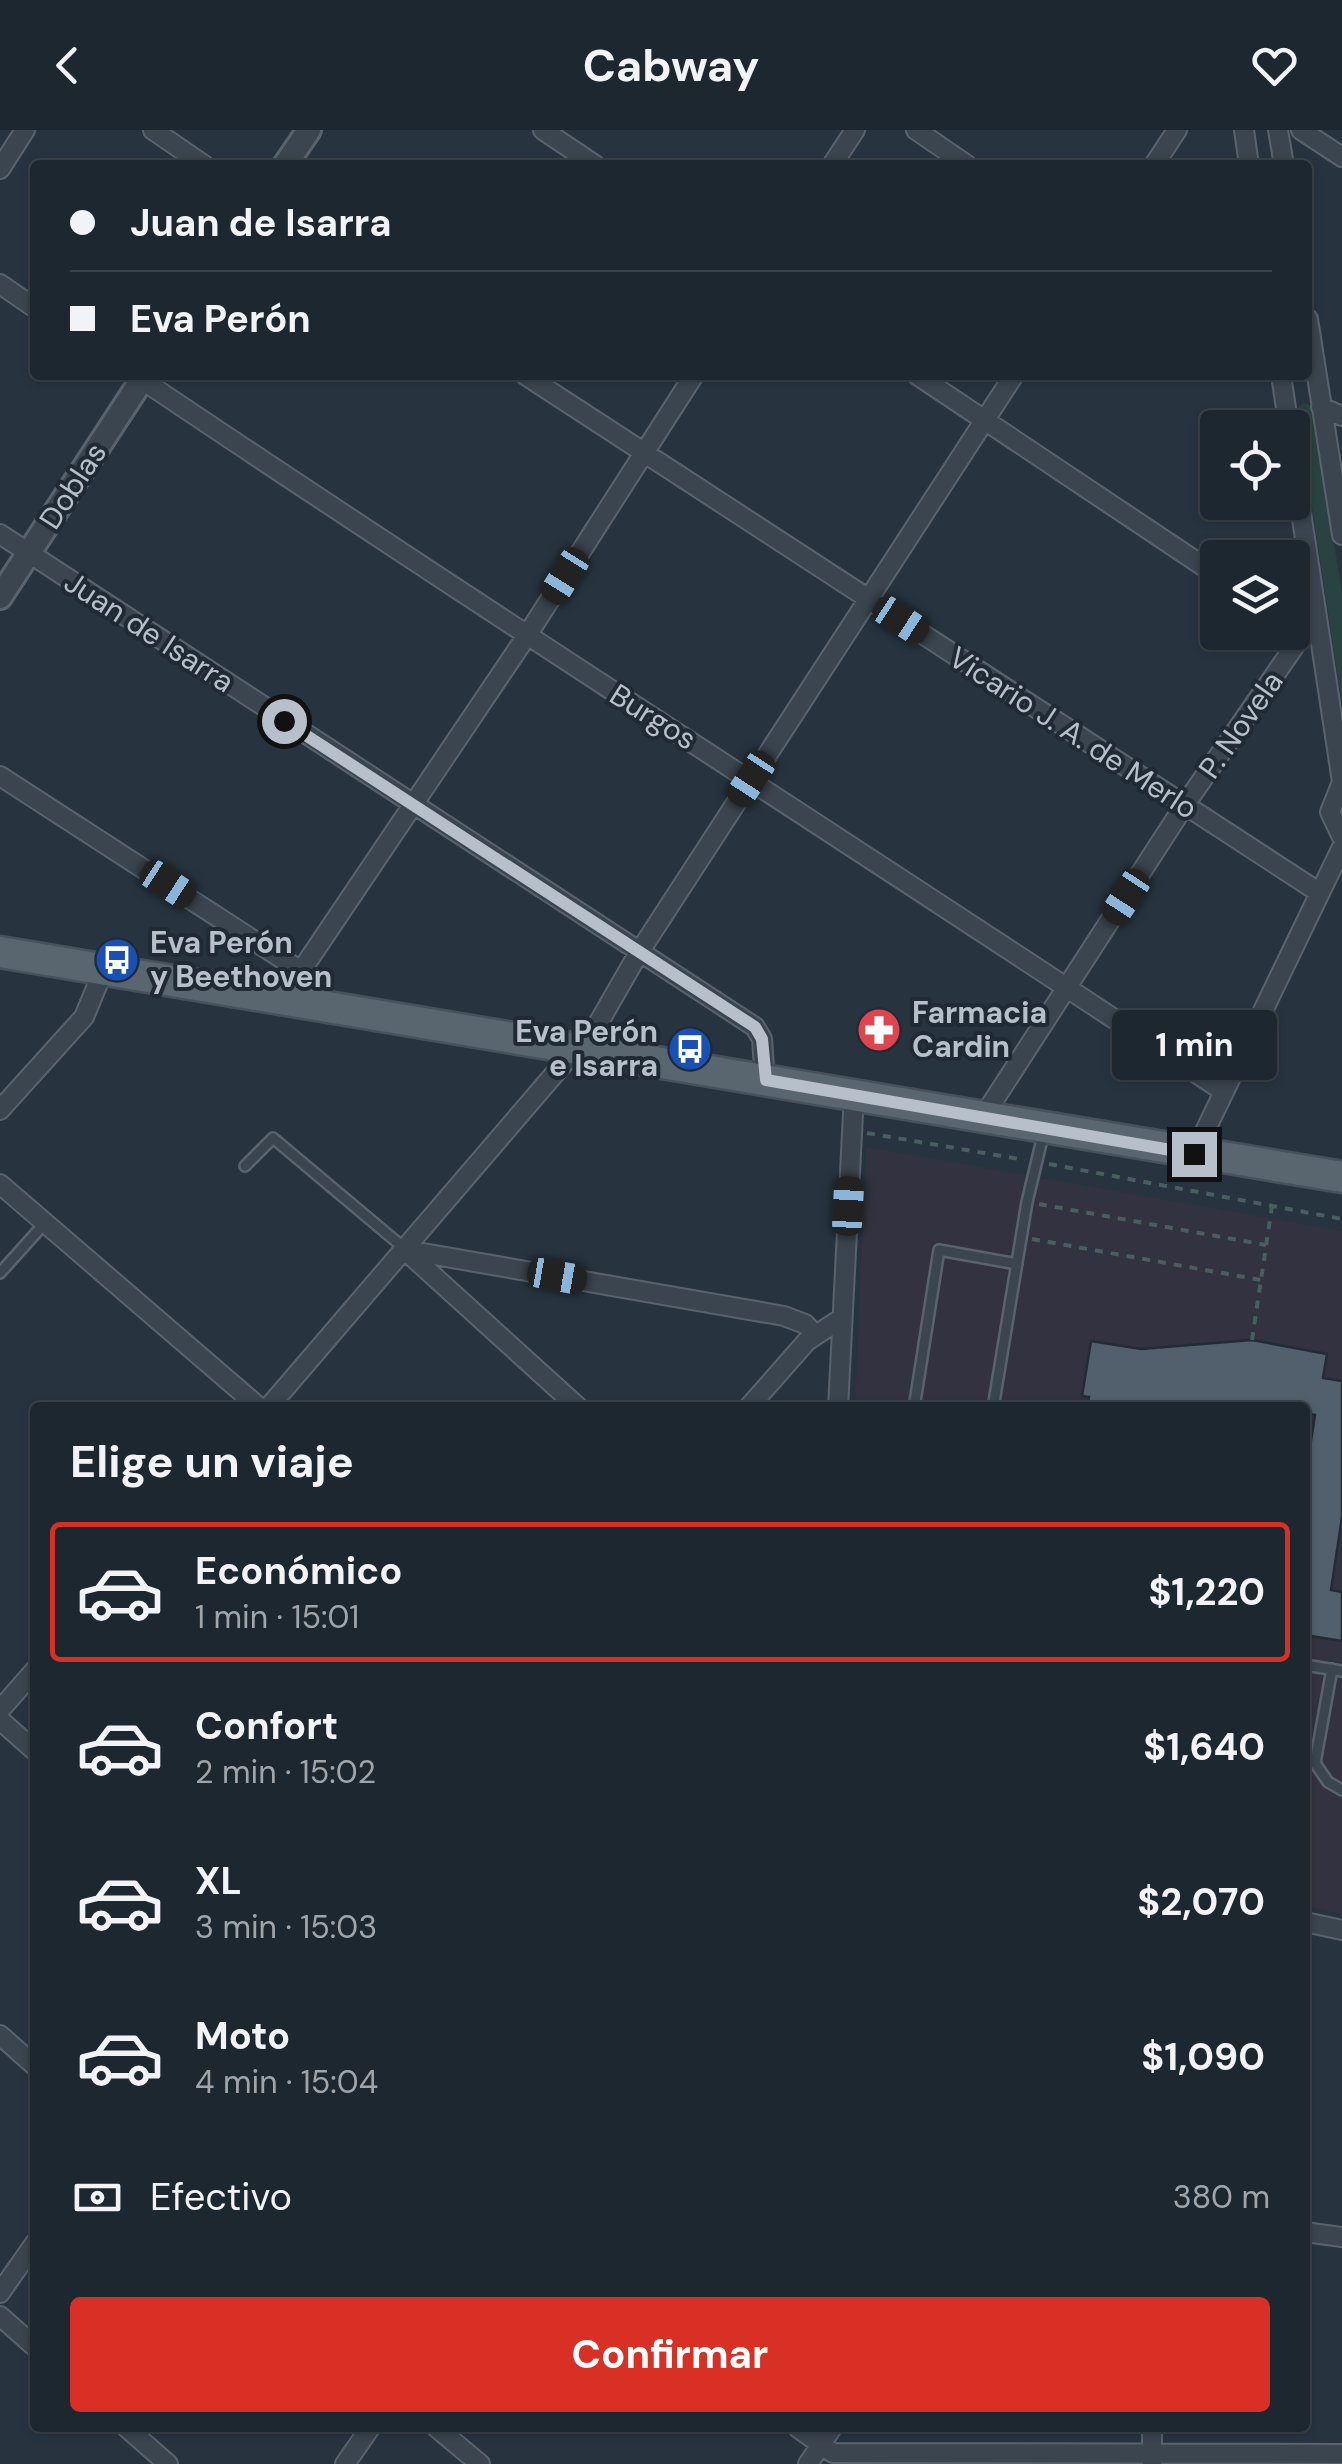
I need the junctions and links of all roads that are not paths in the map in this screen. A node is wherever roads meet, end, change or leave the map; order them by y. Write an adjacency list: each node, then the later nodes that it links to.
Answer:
1 (26, 130): 20 (street)
2 (154, 130): 12 (street)
3 (309, 130): 13 (street)
4 (543, 130): 14 (street)
5 (855, 130): 15 (street)
6 (916, 130): 16 (street)
7 (1177, 130): 17 (street)
8 (1244, 130): 18 (street)
9 (1278, 130): 19 (street)
10 (1301, 130): 11 (street)
11 (1342, 157)
12 (197, 160)
13 (288, 160)
14 (588, 160)
15 (835, 160)
16 (961, 160)
17 (1157, 160)
18 (1248, 160)
19 (1283, 160)
20 (0, 169)
21 (0, 284): 22 (street)
22 (30, 305)
23 (1312, 366): 31 (street)
24 (139, 380): 38 (street, Doblas)
25 (145, 380): 42 (street, Burgos)
26 (532, 380): 35 (street, Vicario J. A. de Merlo)
27 (691, 380): 35 (street)
28 (925, 380): 34 (street)
29 (1011, 380): 34 (street)
30 (1282, 380): 32 (street)
31 (1321, 407): 33 (street); 37 (street)
32 (1286, 410)
33 (1342, 416)
34 (985, 418): 39 (street); 41 (street)
35 (644, 452): 41 (street, Vicario J. A. de Merlo); 42 (street)
36 (0, 534): 38 (street, Juan de Isarra)
37 (1342, 536)
38 (29, 554): 40 (street, Doblas); 48 (street, Juan de Isarra)
39 (1200, 564)
40 (0, 597)
41 (870, 600): 46 (street); 49 (street, Vicario J. A. de Merlo)
42 (526, 638): 46 (street, Burgos); 48 (street)
43 (1291, 650): 49 (street, P. Novela)
44 (1310, 650): 47 (street)
45 (0, 776): 56 (street)
46 (751, 779): 54 (street); 57 (street, Burgos)
47 (1342, 782): 50 (street)
48 (412, 805): 54 (street, Juan de Isarra); 56 (street)
49 (1184, 806): 52 (street, Vicario J. A. de Merlo); 57 (street, P. Novela)
50 (1342, 838)
51 (1342, 847): 52 (street)
52 (1320, 894): 61 (street)
53 (0, 952): 55 (main road)
54 (638, 954): 59 (street); 60 (street, Juan de Isarra)
55 (104, 968): 58 (main road); 63 (street)
56 (301, 972): 58 (street)
57 (1068, 988): 61 (street, Burgos); 64 (street, P. Novela)
58 (292, 1002): 59 (main road)
59 (578, 1050): 60 (main road); 71 (street)
60 (766, 1080): 62 (main road)
61 (1223, 1091): 66 (street)
62 (854, 1094): 64 (main road); 74 (street)
63 (0, 1110)
64 (983, 1117): 65 (main road)
65 (1045, 1128): 66 (main road); 72 (lane)
66 (1194, 1154): 68 (main road)
67 (245, 1166): 71 (lane)
68 (1342, 1177)
69 (0, 1184): 70 (street)
70 (45, 1223): 73 (lane); 76 (street)
71 (406, 1250): 75 (street); 77 (street); 78 (street)
72 (1017, 1264): 81 (lane); 82 (lane)
73 (0, 1273)
74 (842, 1318): 75 (street); 80 (street)
75 (815, 1335): 79 (street)
76 (257, 1402)
77 (269, 1402)
78 (572, 1402)
79 (754, 1402)
80 (838, 1402)
81 (915, 1402)
82 (994, 1402)
83 (1310, 1666): 84 (lane)
84 (1337, 1670): 89 (lane)
85 (30, 1676): 86 (street)
86 (0, 1710)
87 (0, 1720): 88 (street)
88 (30, 1747)
89 (1310, 1762): 90 (lane)
90 (1342, 1790)
91 (1310, 1923): 92 (street)
92 (1342, 1930)
93 (0, 2035): 94 (street)
94 (30, 2062)
95 (1310, 2233): 96 (street)
96 (1342, 2236)
97 (30, 2249): 98 (street)
98 (0, 2294)
99 (0, 2316): 100 (street)
100 (30, 2343)
101 (132, 2432): 110 (street)
102 (367, 2432): 111 (street)
103 (442, 2432): 112 (street)
104 (803, 2432): 107 (street)
105 (829, 2432): 107 (street)
106 (1152, 2432): 109 (street)
107 (820, 2447): 109 (street); 113 (street)
108 (1342, 2454): 109 (street)
109 (1152, 2459)
110 (168, 2464)
111 (345, 2464)
112 (480, 2464)
113 (808, 2464)

